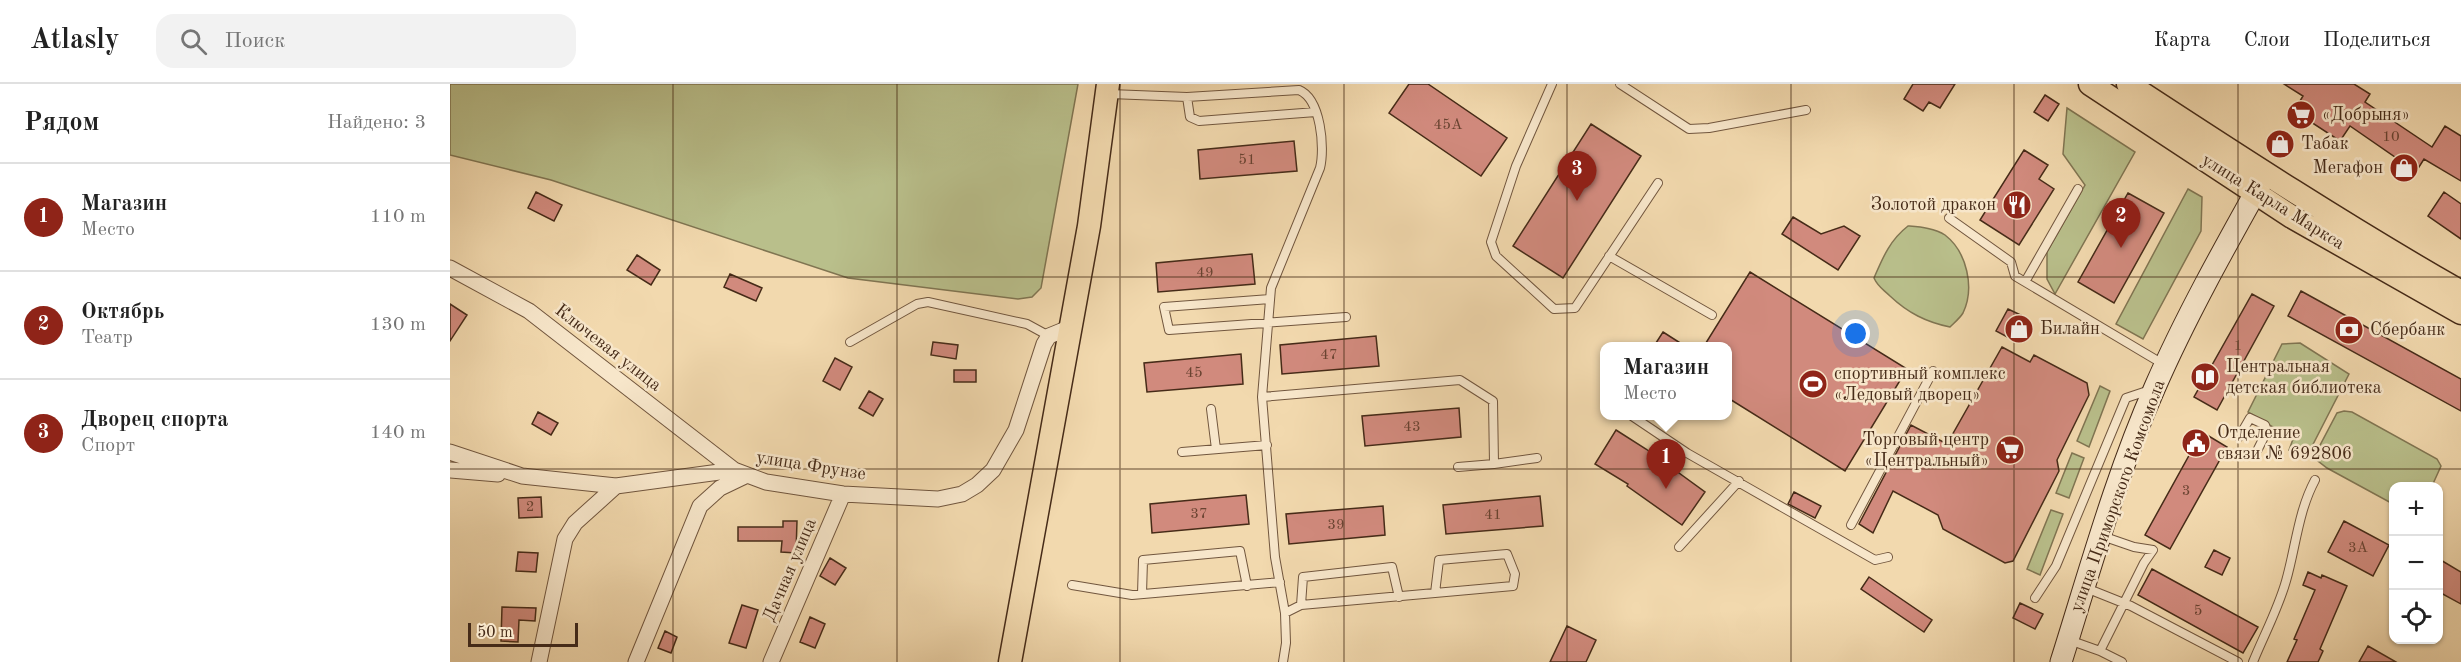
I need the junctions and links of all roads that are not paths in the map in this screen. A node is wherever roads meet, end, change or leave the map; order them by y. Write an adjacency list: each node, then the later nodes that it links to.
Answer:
1 (1552, 84): 13 (lane)
2 (1620, 84): 7 (lane)
3 (2090, 84): 10 (main road, улица Карла Маркса)
4 (2128, 84): 10 (main road, улица Карла Маркса)
5 (1108, 89): 6 (lane); 22 (main road)
6 (1187, 97): 8 (lane); 8 (lane)
7 (1806, 110)
8 (1316, 112): 17 (lane)
9 (1658, 183): 13 (lane)
10 (2261, 184): 16 (main road, улица Карла Маркса); 18 (main road, улица Карла Маркса); 25 (street, улица Приморского Комсомола)
11 (2078, 189): 15 (lane)
12 (1949, 218): 15 (lane)
13 (1609, 256): 19 (lane)
14 (450, 268): 41 (street, Ключевая улица)
15 (2025, 282): 25 (lane)
16 (2461, 292)
17 (1270, 299): 21 (lane); 21 (lane)
18 (2461, 312)
19 (1712, 315)
20 (1346, 317): 21 (lane)
21 (1268, 323): 27 (lane)
22 (1071, 327): 23 (street); 67 (main road)
23 (1049, 336): 24 (lane); 46 (street, улица Фрунзе)
24 (850, 342)
25 (2165, 366): 28 (street, улица Приморского Комсомола)
26 (1933, 371): 47 (lane)
27 (1262, 396): 32 (lane); 38 (lane)
28 (2152, 396): 48 (street, улица Приморского Комсомола); 58 (lane)
29 (1211, 409): 33 (lane)
30 (1638, 420): 44 (lane)
31 (2239, 437): 34 (lane)
32 (1267, 445): 33 (lane); 51 (lane)
33 (1216, 449): 36 (lane)
34 (2258, 449)
35 (450, 452): 42 (street, улица Фрунзе)
36 (1182, 452)
37 (1537, 458): 38 (lane)
38 (1494, 464): 39 (lane)
39 (1458, 467)
40 (450, 470): 42 (street)
41 (740, 473): 45 (street, улица Фрунзе); 46 (street, улица Фрунзе); 65 (street)
42 (522, 476): 45 (street, улица Фрунзе)
43 (2315, 480): 72 (lane)
44 (1739, 481): 49 (lane); 50 (lane)
45 (616, 486): 64 (street)
46 (843, 494): 66 (street, Дачная улица)
47 (1851, 525)
48 (2101, 536): 54 (street, улица Приморского Комсомола); 59 (lane)
49 (1678, 547)
50 (1888, 557)
51 (1280, 582): 53 (lane); 61 (lane)
52 (1072, 585): 56 (lane)
53 (1247, 586): 56 (lane); 56 (lane)
54 (2084, 587): 59 (lane); 62 (street, улица Приморского Комсомола)
55 (1435, 593): 55 (lane); 57 (lane)
56 (1143, 594)
57 (1400, 597): 60 (lane); 60 (lane)
58 (2035, 598)
59 (2124, 602): 63 (lane); 71 (lane)
60 (1301, 605): 61 (lane)
61 (1285, 613): 68 (lane)
62 (2068, 640): 63 (lane); 69 (street, улица Приморского Комсомола)
63 (2100, 651): 70 (lane)
64 (539, 662)
65 (636, 662)
66 (771, 662)
67 (1010, 662)
68 (1283, 662)
69 (2061, 662)
70 (2122, 662)
71 (2238, 662)
72 (2253, 662)

